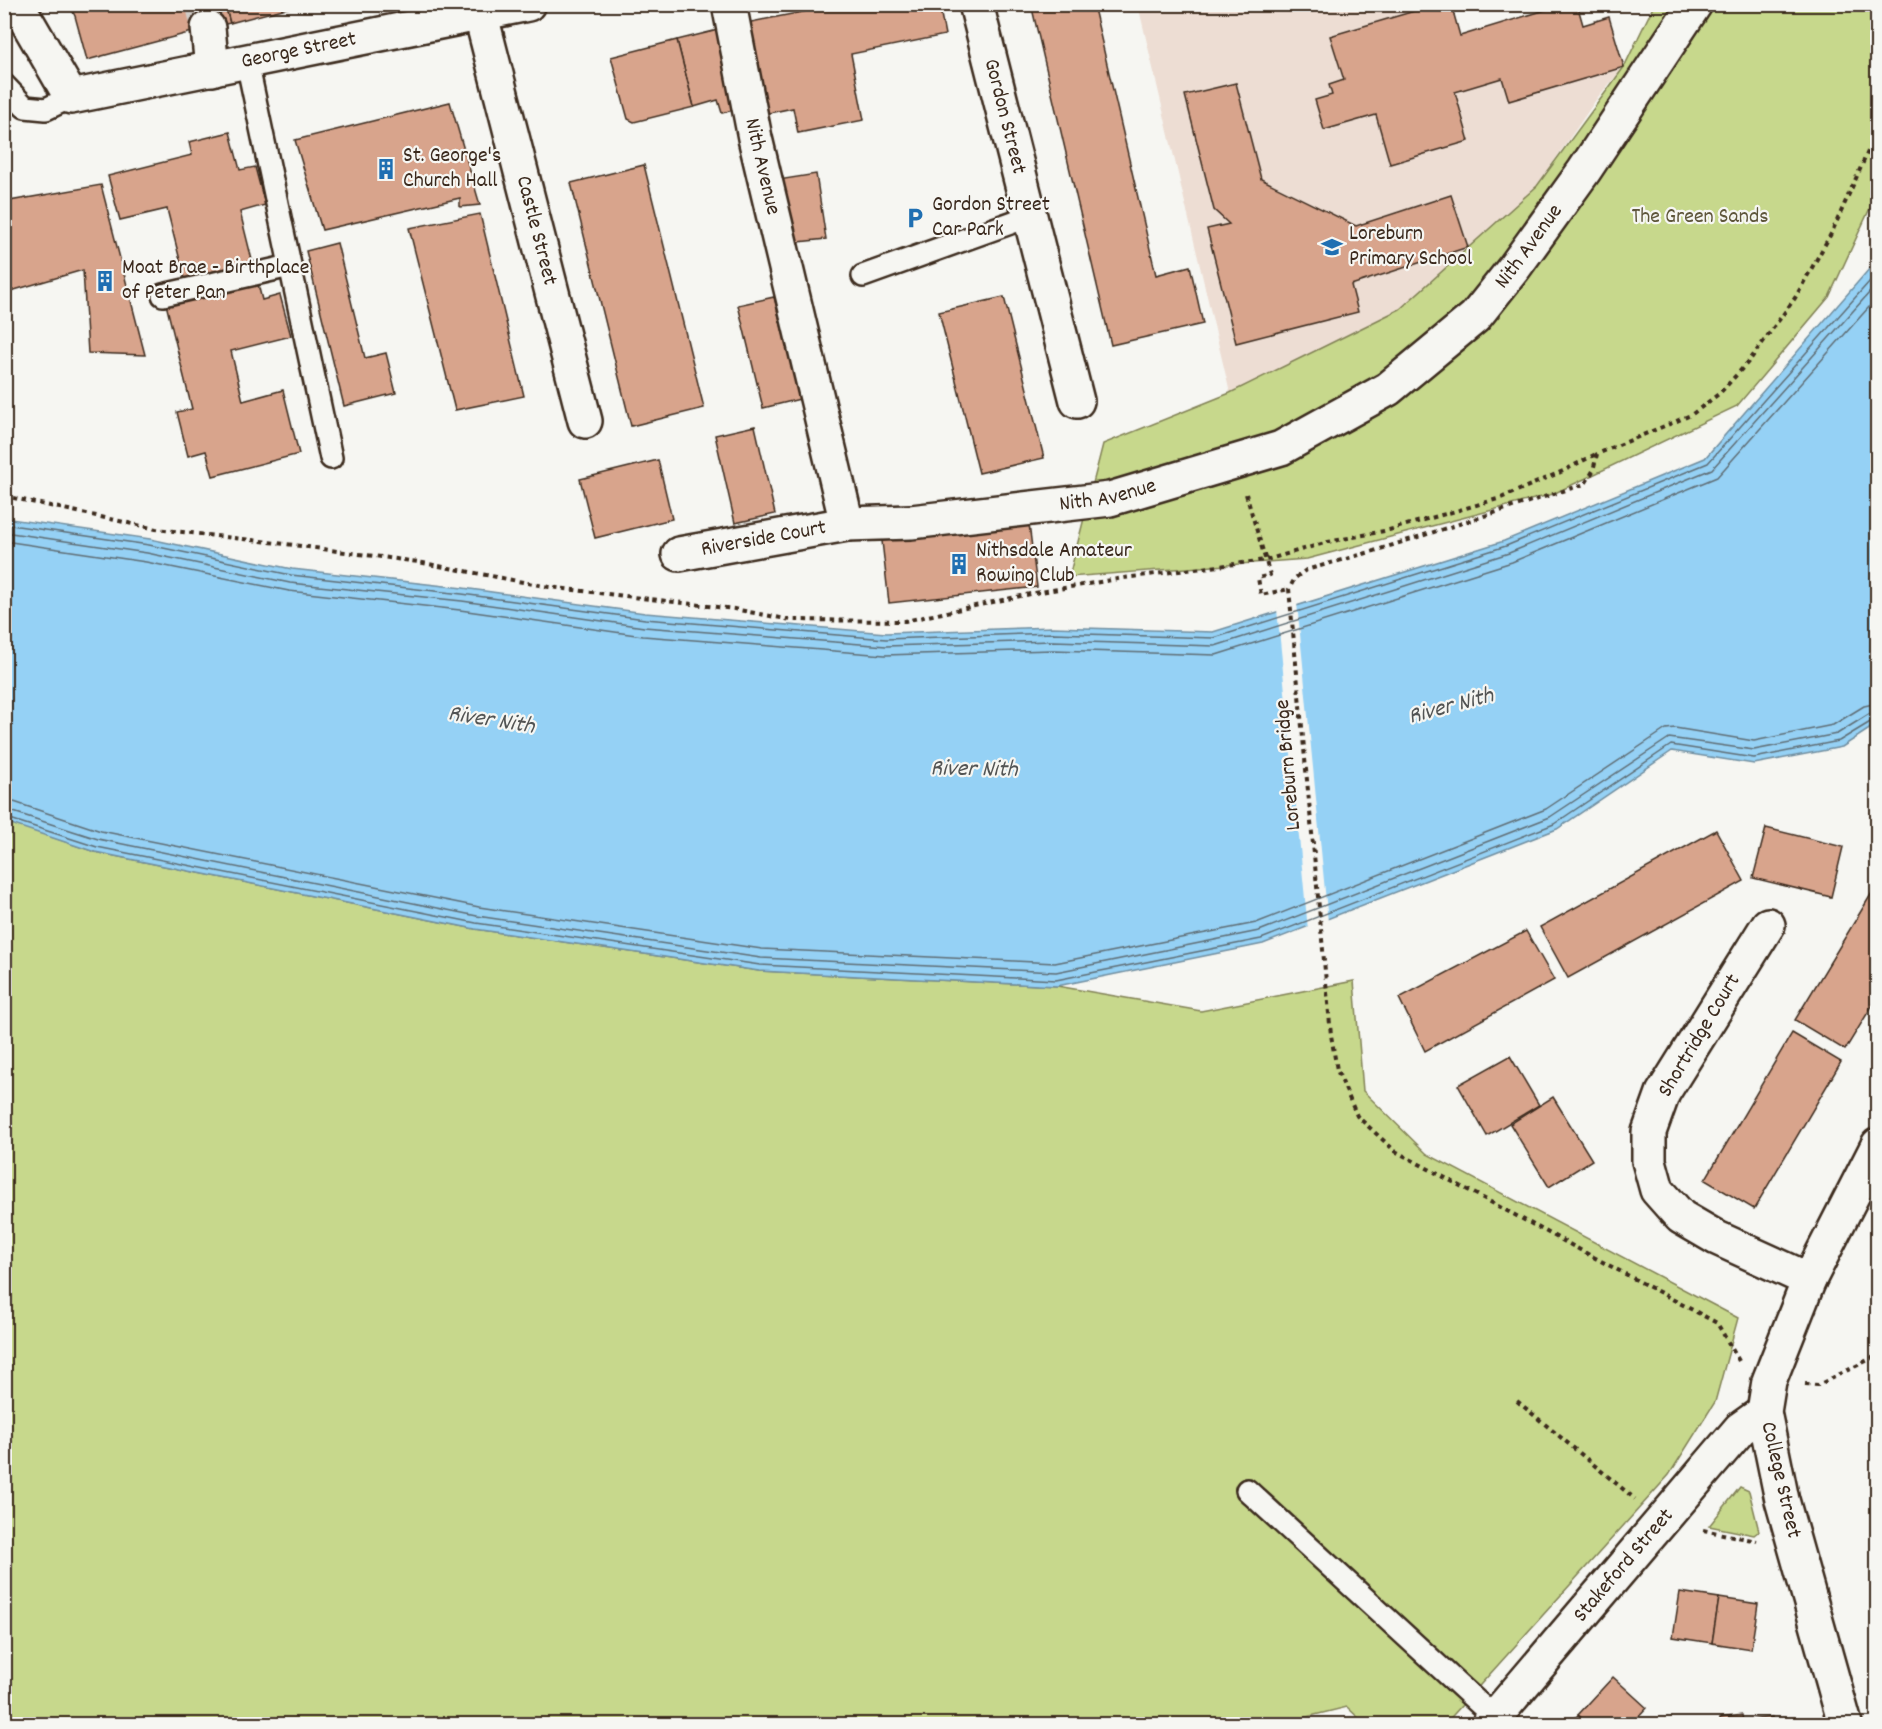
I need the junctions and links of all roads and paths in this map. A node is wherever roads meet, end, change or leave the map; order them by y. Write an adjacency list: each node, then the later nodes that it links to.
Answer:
1 (17, 4): 11 (street)
2 (528, 4): 6 (street, George Street)
3 (729, 4): 23 (street, Nith Avenue)
4 (976, 4): 13 (street, Gordon Street)
5 (1695, 4): 21 (street, Nith Avenue)
6 (480, 10): 8 (street, George Street); 18 (street, Castle Street)
7 (208, 28): 9 (street)
8 (247, 62): 9 (street, George Street); 14 (lane)
9 (212, 69): 11 (street, George Street)
10 (4, 85): 11 (lane)
11 (71, 97)
12 (1878, 129): 19 (path)
13 (1030, 216): 15 (lane); 17 (street, Gordon Street)
14 (290, 266): 16 (lane); 20 (lane)
15 (863, 276)
16 (163, 295)
17 (1077, 401)
18 (585, 421)
19 (1597, 454): 25 (path); 26 (path)
20 (331, 458)
21 (1235, 462): 23 (street, Nith Avenue); 25 (path)
22 (4, 496): 25 (path)
23 (847, 524): 24 (street, Riverside Court)
24 (679, 554)
25 (1266, 560): 26 (path)
26 (1289, 589): 31 (path, Loreburn Bridge)
27 (1768, 925): 29 (street, Shortridge Court)
28 (1878, 1145): 29 (street)
29 (1809, 1280): 31 (street)
30 (1878, 1355): 31 (path)
31 (1767, 1396): 34 (street, Stakeford Street); 35 (street, College Street)
32 (1517, 1401): 34 (path)
33 (1247, 1490): 36 (lane)
34 (1662, 1521): 35 (path); 36 (street, Stakeford Street)
35 (1796, 1549): 37 (street, College Street)
36 (1492, 1721)
37 (1845, 1725)

